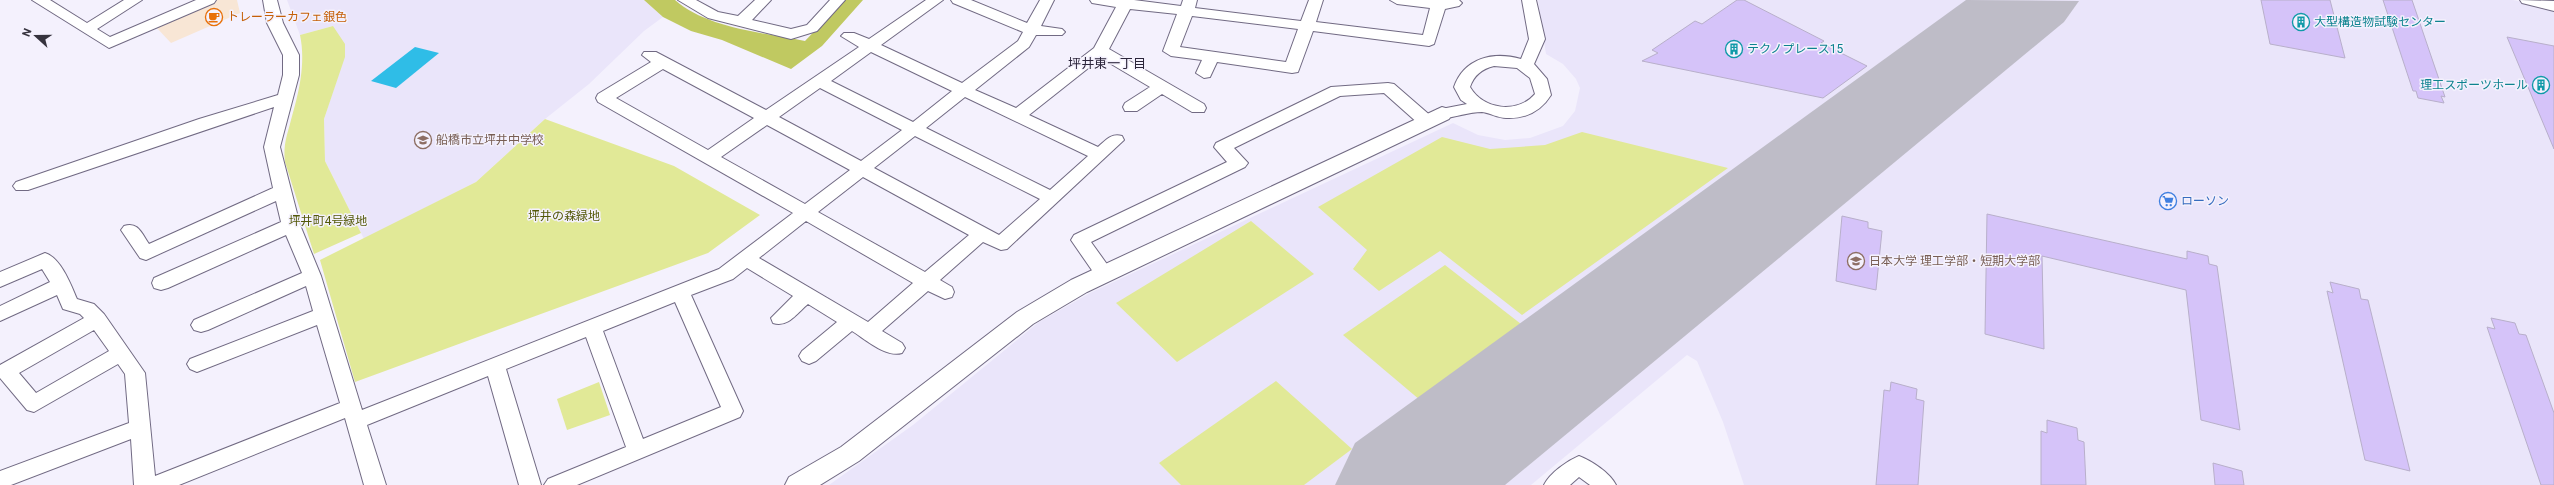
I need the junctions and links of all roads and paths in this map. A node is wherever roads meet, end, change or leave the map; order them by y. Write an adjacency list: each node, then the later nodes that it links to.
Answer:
1 (39, 0): 23 (street)
2 (135, 0): 23 (street)
3 (210, 0): 23 (street)
4 (270, 0): 36 (street)
5 (764, 0): 21 (street)
6 (838, 0): 21 (street)
7 (936, 0): 27 (street)
8 (958, 0): 24 (street)
9 (1047, 0): 24 (street)
10 (1097, 0): 17 (street)
11 (1316, 0): 22 (street)
12 (1397, 0): 18 (street)
13 (1529, 0): 30 (street)
14 (2527, 0): 20 (street)
15 (688, 1): 21 (street)
16 (1454, 3): 18 (street)
17 (1126, 4): 19 (street); 28 (street)
18 (1438, 5): 22 (street)
19 (1188, 6): 22 (street); 29 (street)
20 (2554, 6)
21 (741, 22)
22 (1308, 26): 29 (street)
23 (87, 29)
24 (1031, 30): 25 (street); 34 (street)
25 (1057, 32)
26 (849, 36): 27 (street)
27 (869, 46): 32 (street); 34 (street)
28 (1100, 51): 33 (street); 40 (street)
29 (1212, 57): 31 (street)
30 (1525, 67): 35 (street); 38 (street)
31 (1204, 73)
32 (818, 82): 41 (street); 43 (street)
33 (1162, 87): 37 (street); 39 (street)
34 (965, 89): 40 (street); 43 (street)
35 (1467, 96): 38 (street); 42 (street)
36 (286, 98): 48 (street); 49 (street)
37 (1130, 107)
38 (1482, 107): 42 (street)
39 (1198, 108)
40 (1018, 115): 45 (street)
41 (766, 118): 46 (street); 46 (street); 47 (street)
42 (1434, 118): 56 (street); 56 (street)
43 (914, 130): 47 (street); 50 (street)
44 (1116, 140): 45 (street)
45 (1100, 155): 50 (street)
46 (710, 157): 51 (street)
47 (862, 169): 51 (street); 54 (street)
48 (22, 186)
49 (282, 191): 52 (street); 53 (street)
50 (1052, 198): 54 (street)
51 (806, 213): 55 (street); 59 (street)
52 (291, 225): 57 (street); 60 (street)
53 (130, 230)
54 (981, 234): 59 (street)
55 (747, 259): 63 (street); 64 (street)
56 (1105, 274): 87 (street)
57 (312, 276): 66 (street); 70 (street)
58 (0, 280): 61 (street)
59 (927, 281): 62 (street); 72 (street)
60 (161, 283)
61 (62, 285): 65 (street); 68 (street)
62 (946, 292)
63 (681, 293): 71 (street); 80 (street)
64 (807, 294): 67 (street); 69 (street)
65 (0, 314)
66 (324, 315): 76 (street); 78 (street)
67 (780, 318)
68 (97, 319): 74 (street); 74 (street)
69 (851, 321): 72 (street); 75 (street)
70 (201, 325)
71 (592, 327): 77 (street); 80 (street)
72 (869, 332): 73 (street)
73 (895, 348)
74 (120, 353): 79 (street)
75 (809, 356)
76 (197, 364)
77 (495, 365): 78 (street); 85 (street)
78 (354, 414): 83 (street); 84 (street)
79 (140, 427): 81 (street); 82 (street)
80 (637, 450): 86 (street)
81 (0, 480)
82 (145, 485)
83 (156, 485)
84 (375, 485)
85 (530, 485)
86 (555, 485)
87 (798, 485)
88 (1555, 485): 89 (street)
89 (1605, 485)

